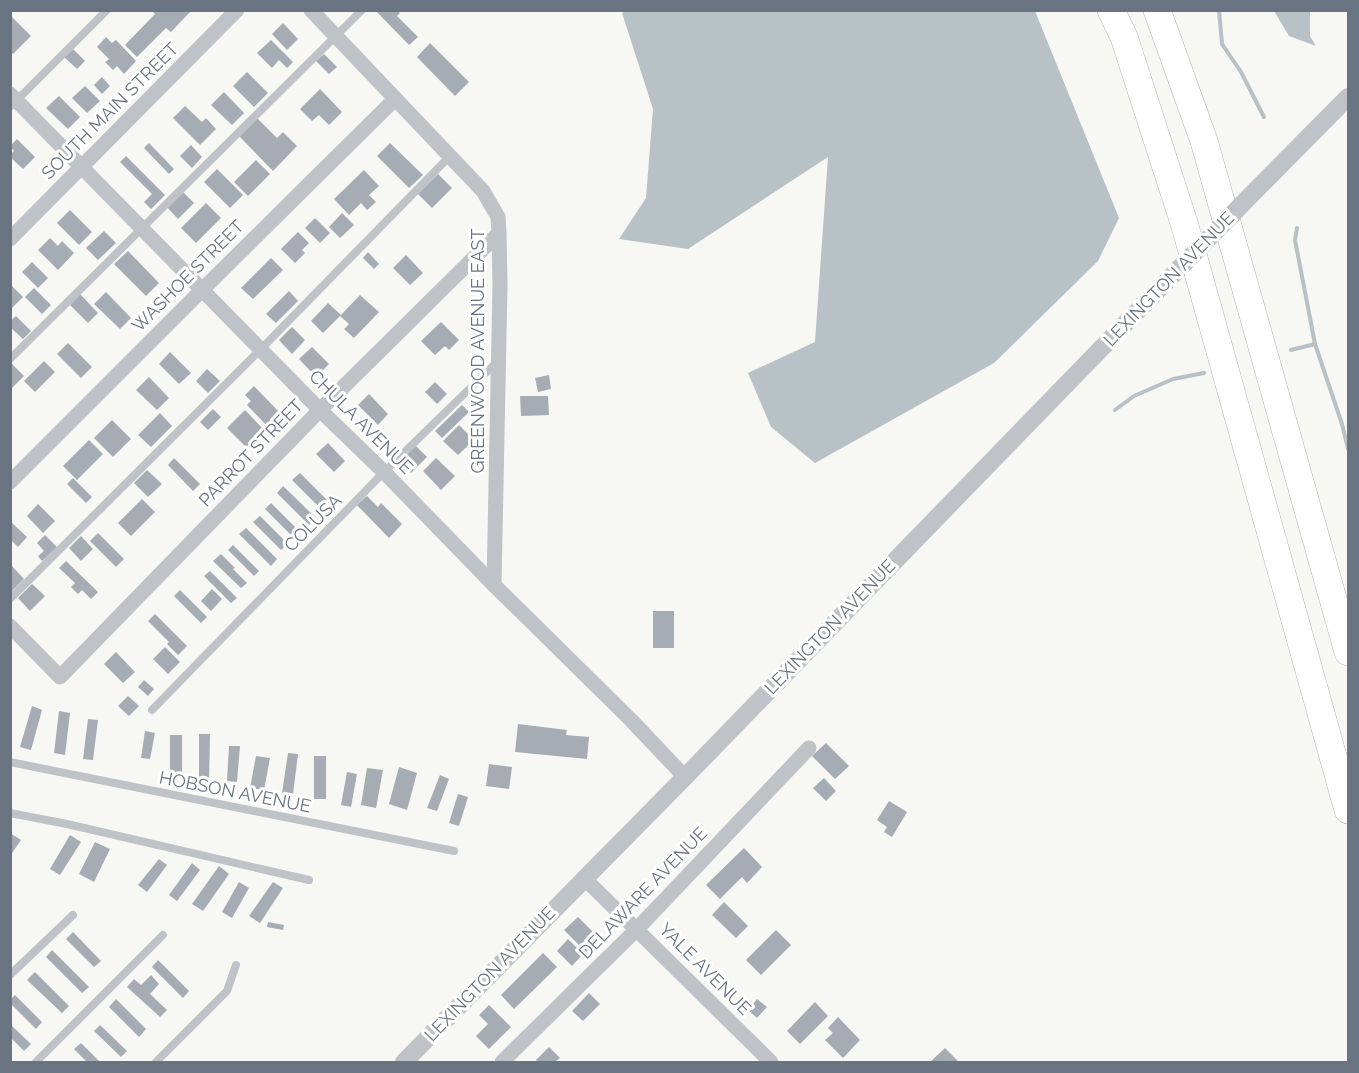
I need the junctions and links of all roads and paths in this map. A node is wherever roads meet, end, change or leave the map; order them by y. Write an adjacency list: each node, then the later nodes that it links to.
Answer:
1 (107, 10): 10 (lane)
2 (237, 10): 12 (street, SOUTH MAIN STREET)
3 (311, 10): 7 (street, GREENWOOD AVENUE EAST)
4 (362, 10): 7 (lane)
5 (1111, 10): 31 (highway)
6 (1157, 10): 26 (highway)
7 (336, 36): 9 (street, GREENWOOD AVENUE EAST); 13 (lane)
8 (1348, 97): 30 (street, LEXINGTON AVENUE, bridge)
9 (395, 99): 11 (street, GREENWOOD AVENUE EAST); 16 (street, WASHOE STREET)
10 (13, 101): 12 (street, CHULA AVENUE)
11 (450, 156): 14 (street, GREENWOOD AVENUE EAST); 17 (lane)
12 (82, 166): 13 (street, CHULA AVENUE); 15 (street, SOUTH MAIN STREET)
13 (142, 228): 16 (street, CHULA AVENUE); 18 (lane)
14 (499, 233): 19 (street, GREENWOOD AVENUE EAST); 20 (street, PARROT STREET)
15 (10, 239)
16 (203, 289): 17 (street, CHULA AVENUE); 22 (street, WASHOE STREET)
17 (261, 349): 20 (street, CHULA AVENUE); 24 (lane)
18 (10, 359)
19 (498, 361): 21 (lane, COLUSA); 23 (street, GREENWOOD AVENUE EAST)
20 (320, 410): 21 (street, CHULA AVENUE); 25 (street, PARROT STREET)
21 (384, 472): 23 (street, CHULA AVENUE); 27 (lane, COLUSA)
22 (10, 482)
23 (494, 585): 30 (street, CHULA AVENUE)
24 (10, 598)
25 (10, 626)
26 (1348, 652)
27 (152, 710)
28 (809, 748): 37 (street, DELAWARE AVENUE)
29 (10, 762): 33 (lane, HOBSON AVENUE)
30 (684, 777): 34 (street, LEXINGTON AVENUE)
31 (1348, 810)
32 (10, 813): 35 (lane)
33 (454, 851)
34 (584, 878): 37 (street, YALE AVENUE); 43 (street, LEXINGTON AVENUE)
35 (309, 880)
36 (73, 915): 40 (lane)
37 (637, 929): 44 (street, DELAWARE AVENUE); 45 (street, YALE AVENUE)
38 (163, 934): 41 (lane)
39 (237, 965): 42 (lane)
40 (10, 975)
41 (36, 1062)
42 (156, 1062)
43 (404, 1062)
44 (502, 1062)
45 (771, 1062)

